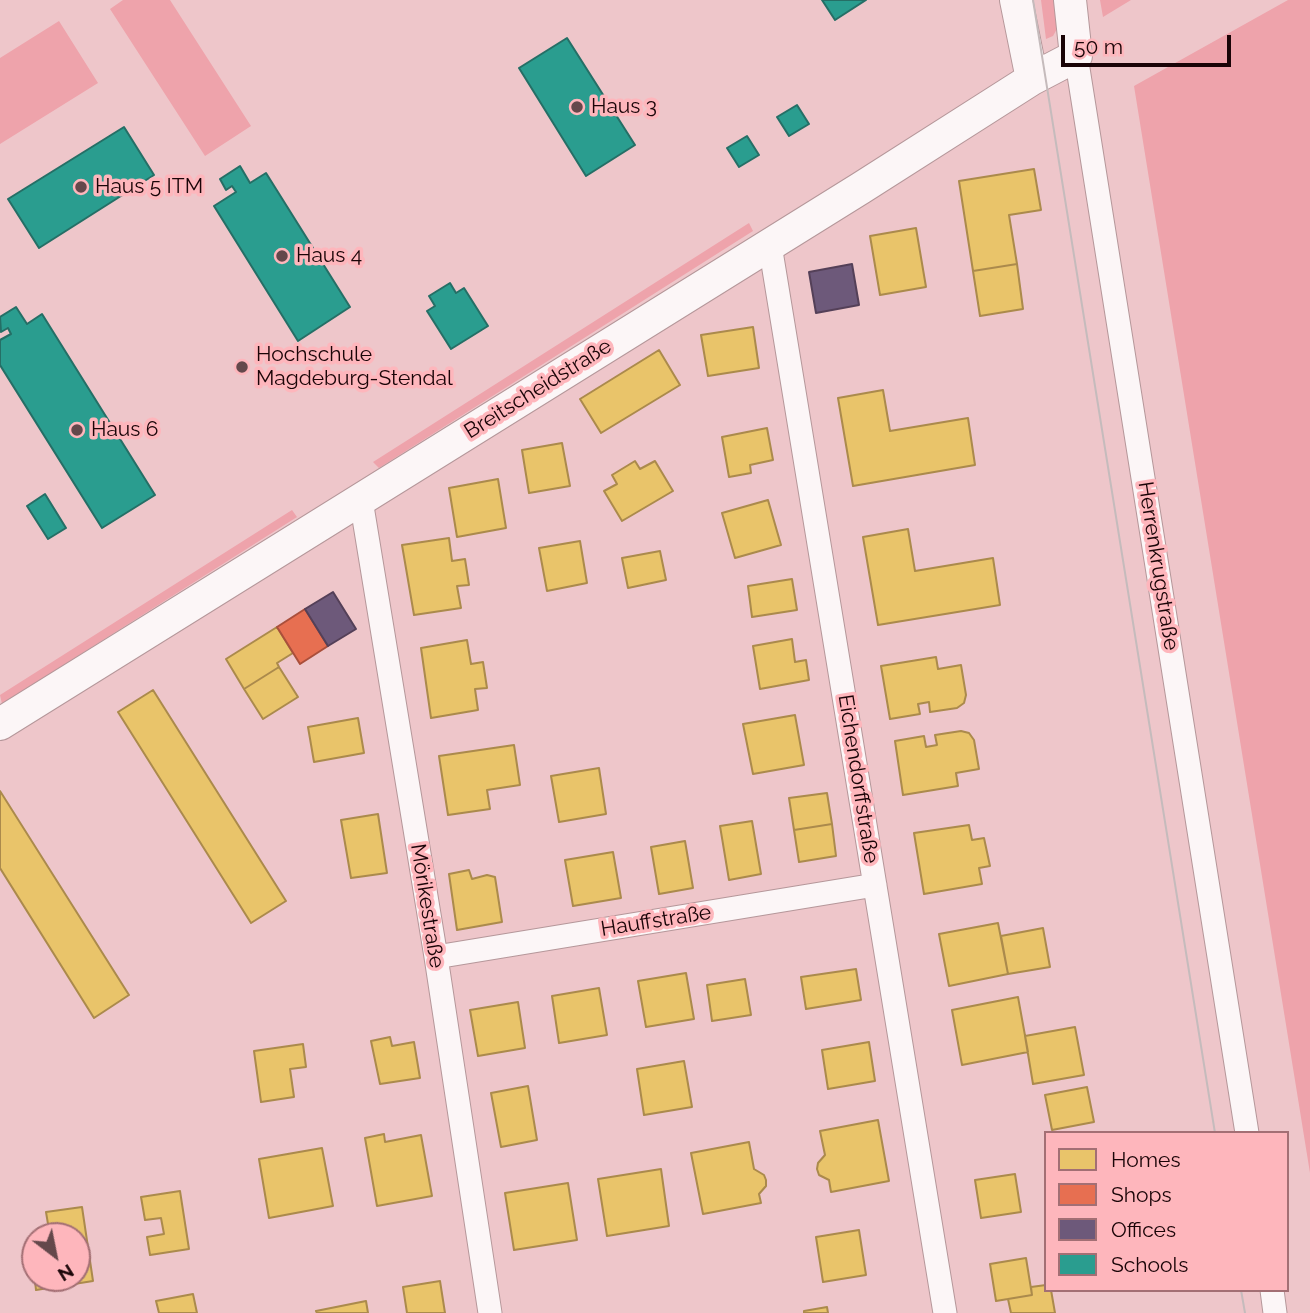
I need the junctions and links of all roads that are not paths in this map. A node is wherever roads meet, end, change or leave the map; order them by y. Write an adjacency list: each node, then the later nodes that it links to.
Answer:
1 (1016, 0): 4 (street)
2 (1070, 0): 3 (street, Herrenkrugstraße)
3 (1076, 55): 4 (street, Breitscheidstraße); 10 (street, Herrenkrugstraße)
4 (1032, 79): 5 (street, Breitscheidstraße)
5 (770, 245): 6 (street, Breitscheidstraße); 8 (street, Eichendorffstraße)
6 (361, 500): 7 (street, Breitscheidstraße); 9 (street, Mörikestraße)
7 (0, 724)
8 (875, 885): 9 (street, Hauffstraße); 13 (street, Eichendorffstraße)
9 (436, 957): 12 (street, Mörikestraße)
10 (1247, 1131)
11 (1272, 1292): 14 (street)
12 (490, 1313)
13 (945, 1313)
14 (1275, 1313)

